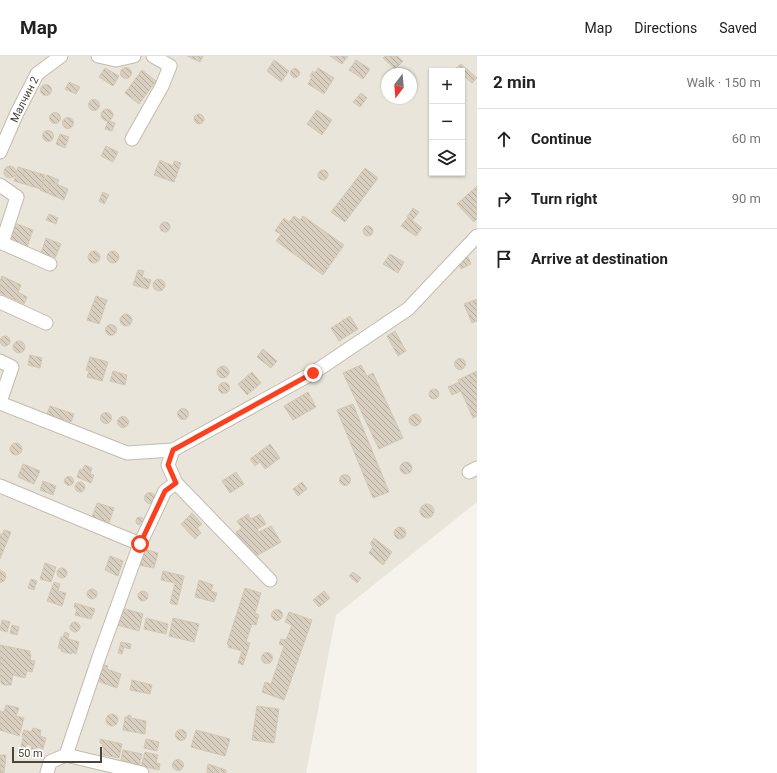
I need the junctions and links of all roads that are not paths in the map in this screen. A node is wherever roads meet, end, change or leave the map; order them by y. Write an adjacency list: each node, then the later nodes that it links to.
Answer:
1 (61, 56): 6 (street, Малчин 2)
2 (98, 56): 3 (street)
3 (134, 56)
4 (153, 56): 5 (street)
5 (132, 139)
6 (0, 152)
7 (0, 185): 9 (street)
8 (477, 236): 14 (street)
9 (50, 264)
10 (0, 302): 11 (street)
11 (46, 323)
12 (0, 361): 13 (street)
13 (0, 403): 14 (street)
14 (173, 450): 15 (street)
15 (176, 483): 17 (street); 18 (street)
16 (0, 486): 17 (street)
17 (140, 544): 19 (street)
18 (270, 580)
19 (66, 755): 20 (street); 21 (street)
20 (47, 773)
21 (142, 773)

